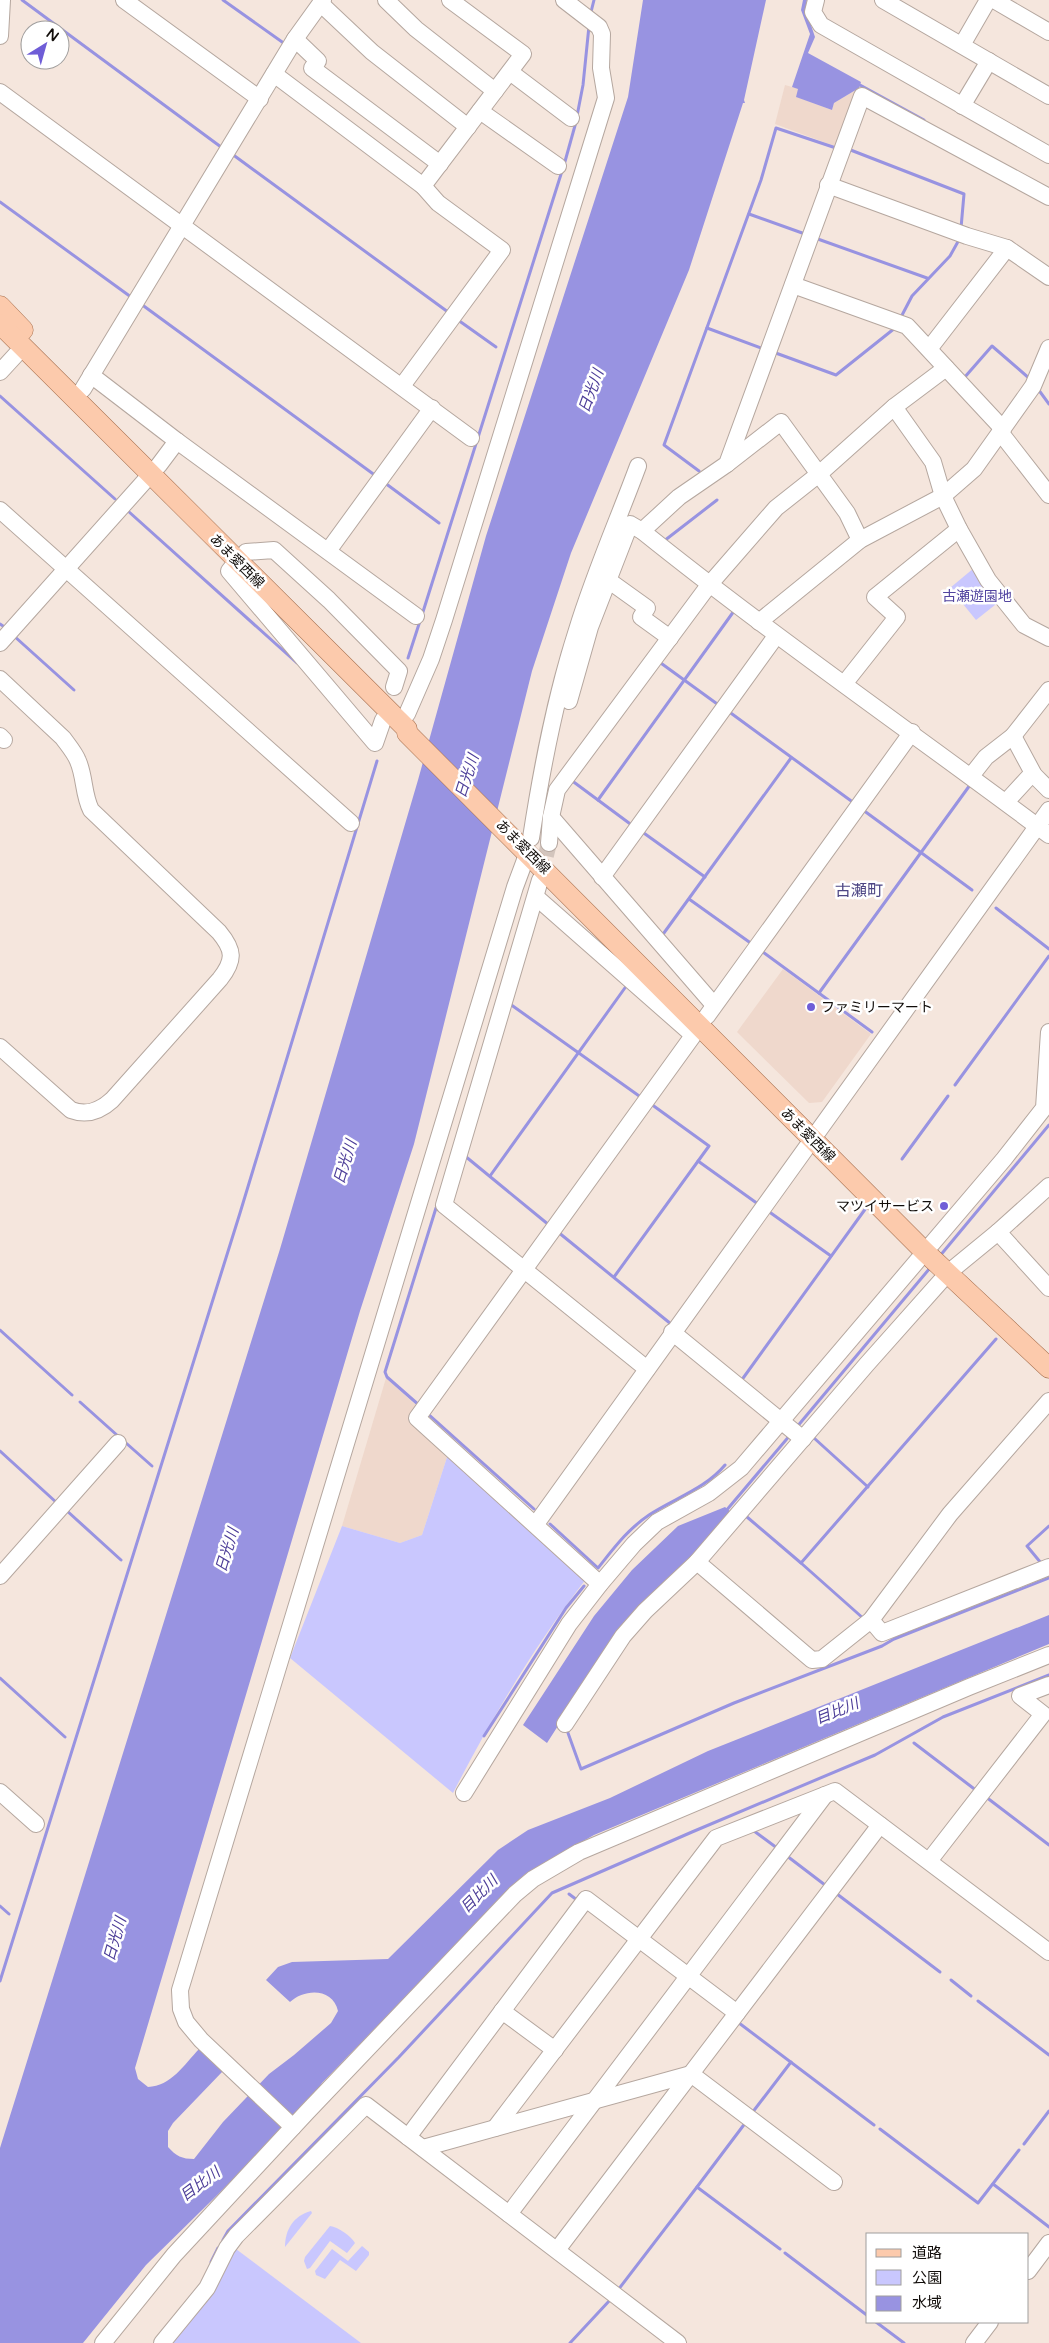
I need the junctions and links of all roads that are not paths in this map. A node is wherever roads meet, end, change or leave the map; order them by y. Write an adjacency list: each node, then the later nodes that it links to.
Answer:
1 (2, 0): 12 (street)
2 (124, 0): 21 (street)
3 (386, 0): 18 (street)
4 (450, 0): 16 (street)
5 (564, 0): 77 (street)
6 (816, 0): 22 (street)
7 (882, 0): 14 (street)
8 (988, 0): 14 (street)
9 (994, 0): 11 (street)
10 (322, 2): 13 (street); 25 (street)
11 (1049, 32)
12 (0, 36)
13 (296, 39): 17 (street); 27 (street)
14 (962, 46): 15 (street)
15 (989, 61): 20 (street); 22 (street)
16 (510, 72): 18 (street); 24 (street)
17 (274, 74): 21 (street); 30 (street)
18 (495, 91): 23 (street)
19 (0, 92): 32 (street)
20 (1049, 96)
21 (260, 99): 32 (street)
22 (962, 106): 26 (street)
23 (480, 111): 25 (street); 28 (street)
24 (571, 118)
25 (468, 127): 27 (street)
26 (1049, 155)
27 (440, 164): 30 (street)
28 (558, 166)
29 (828, 185): 31 (street); 33 (street); 35 (street)
30 (423, 186): 44 (street)
31 (1049, 196)
32 (183, 226): 43 (street); 44 (street)
33 (1007, 248): 34 (street); 39 (street)
34 (1049, 277)
35 (793, 286): 39 (street); 50 (street)
36 (0, 306): 43 (main road, あま愛西線)
37 (0, 324): 38 (main road, あま愛西線)
38 (22, 347): 42 (street); 52 (main road, あま愛西線)
39 (929, 349): 41 (street)
40 (1048, 357): 47 (street)
41 (946, 368): 45 (street); 47 (street)
42 (0, 372)
43 (87, 382): 49 (street); 52 (main road, あま愛西線)
44 (402, 386): 46 (street)
45 (894, 407): 53 (street); 55 (street)
46 (432, 408): 48 (street); 60 (street)
47 (1002, 430): 54 (street); 55 (street)
48 (472, 438)
49 (177, 441): 52 (street); 60 (street)
50 (727, 464): 53 (street); 58 (street)
51 (638, 466): 88 (street)
52 (155, 469): 61 (main road, あま愛西線); 62 (street)
53 (819, 474): 59 (street); 64 (street)
54 (1049, 494)
55 (944, 496): 57 (street); 59 (street)
56 (0, 510): 62 (street)
57 (959, 529): 69 (street); 72 (street)
58 (642, 531): 63 (street); 64 (street)
59 (860, 540): 66 (street)
60 (328, 551): 65 (street)
61 (241, 556): 73 (street); 76 (street); 77 (main road, あま愛西線)
62 (66, 568): 70 (street); 86 (street)
63 (608, 580): 68 (street); 75 (street)
64 (709, 585): 66 (street); 68 (street)
65 (416, 616)
66 (759, 622): 67 (street)
67 (776, 636): 72 (street); 89 (street)
68 (670, 638): 85 (street)
69 (1049, 638)
70 (0, 643)
71 (0, 679): 94 (street)
72 (844, 684): 78 (street)
73 (394, 687)
74 (1049, 690): 79 (street)
75 (569, 701)
76 (383, 720)
77 (409, 723): 88 (main road, あま愛西線)
78 (912, 732): 81 (street); 92 (street)
79 (1013, 736): 80 (street); 81 (street)
80 (1034, 775): 82 (street); 83 (street)
81 (971, 776): 83 (street)
82 (1049, 790)
83 (1006, 802): 87 (street)
84 (1049, 810): 87 (street)
85 (551, 817): 88 (street); 89 (street)
86 (351, 824)
87 (1043, 830): 95 (street)
88 (529, 841): 92 (main road, あま愛西線); 135 (street)
89 (602, 877): 92 (street)
90 (540, 880): 91 (street)
91 (536, 897): 92 (street); 99 (street)
92 (703, 1020): 95 (main road, あま愛西線); 99 (street)
93 (1049, 1032): 98 (street)
94 (0, 1047)
95 (816, 1133): 98 (main road, あま愛西線); 101 (street)
96 (1049, 1186): 97 (street)
97 (998, 1232): 98 (street); 100 (street)
98 (941, 1257): 102 (street); 103 (main road, あま愛西線); 104 (street); 105 (main road, あま愛西線)
99 (524, 1270): 106 (street); 111 (street)
100 (1049, 1288)
101 (672, 1332): 106 (street); 108 (street)
102 (846, 1345): 104 (street); 108 (street)
103 (1049, 1349)
104 (867, 1364): 109 (street)
105 (1049, 1368)
106 (647, 1369): 111 (street)
107 (1049, 1401): 116 (street)
108 (783, 1423): 109 (street); 115 (street)
109 (801, 1437): 112 (street)
110 (118, 1443): 114 (street)
111 (536, 1524): 115 (street)
112 (697, 1562): 116 (street); 120 (street)
113 (1049, 1567): 116 (street)
114 (0, 1576)
115 (600, 1584): 122 (street)
116 (871, 1620)
117 (1049, 1655): 135 (street)
118 (1049, 1684): 119 (street)
119 (1046, 1716): 126 (street)
120 (565, 1724)
121 (0, 1792): 124 (street)
122 (464, 1793)
123 (825, 1795): 125 (street); 127 (street); 129 (street)
124 (36, 1824)
125 (880, 1825): 126 (street); 131 (street)
126 (929, 1861): 128 (street)
127 (639, 1939): 129 (street); 130 (street); 132 (street)
128 (1049, 1952)
129 (689, 1976): 131 (street); 134 (street)
130 (502, 2011): 132 (street); 137 (street)
131 (737, 2013): 133 (street)
132 (555, 2050): 136 (street)
133 (691, 2074): 134 (street); 139 (street); 142 (street)
134 (595, 2100): 136 (street); 140 (street)
135 (294, 2127): 145 (street)
136 (495, 2128): 138 (street)
137 (408, 2137): 138 (street); 146 (street)
138 (423, 2148): 140 (street)
139 (834, 2182)
140 (509, 2214): 142 (street)
141 (1049, 2243): 143 (street)
142 (557, 2250): 147 (street)
143 (1029, 2270)
144 (989, 2323): 148 (street)
145 (104, 2343)
146 (162, 2343)
147 (678, 2343)
148 (974, 2343)

